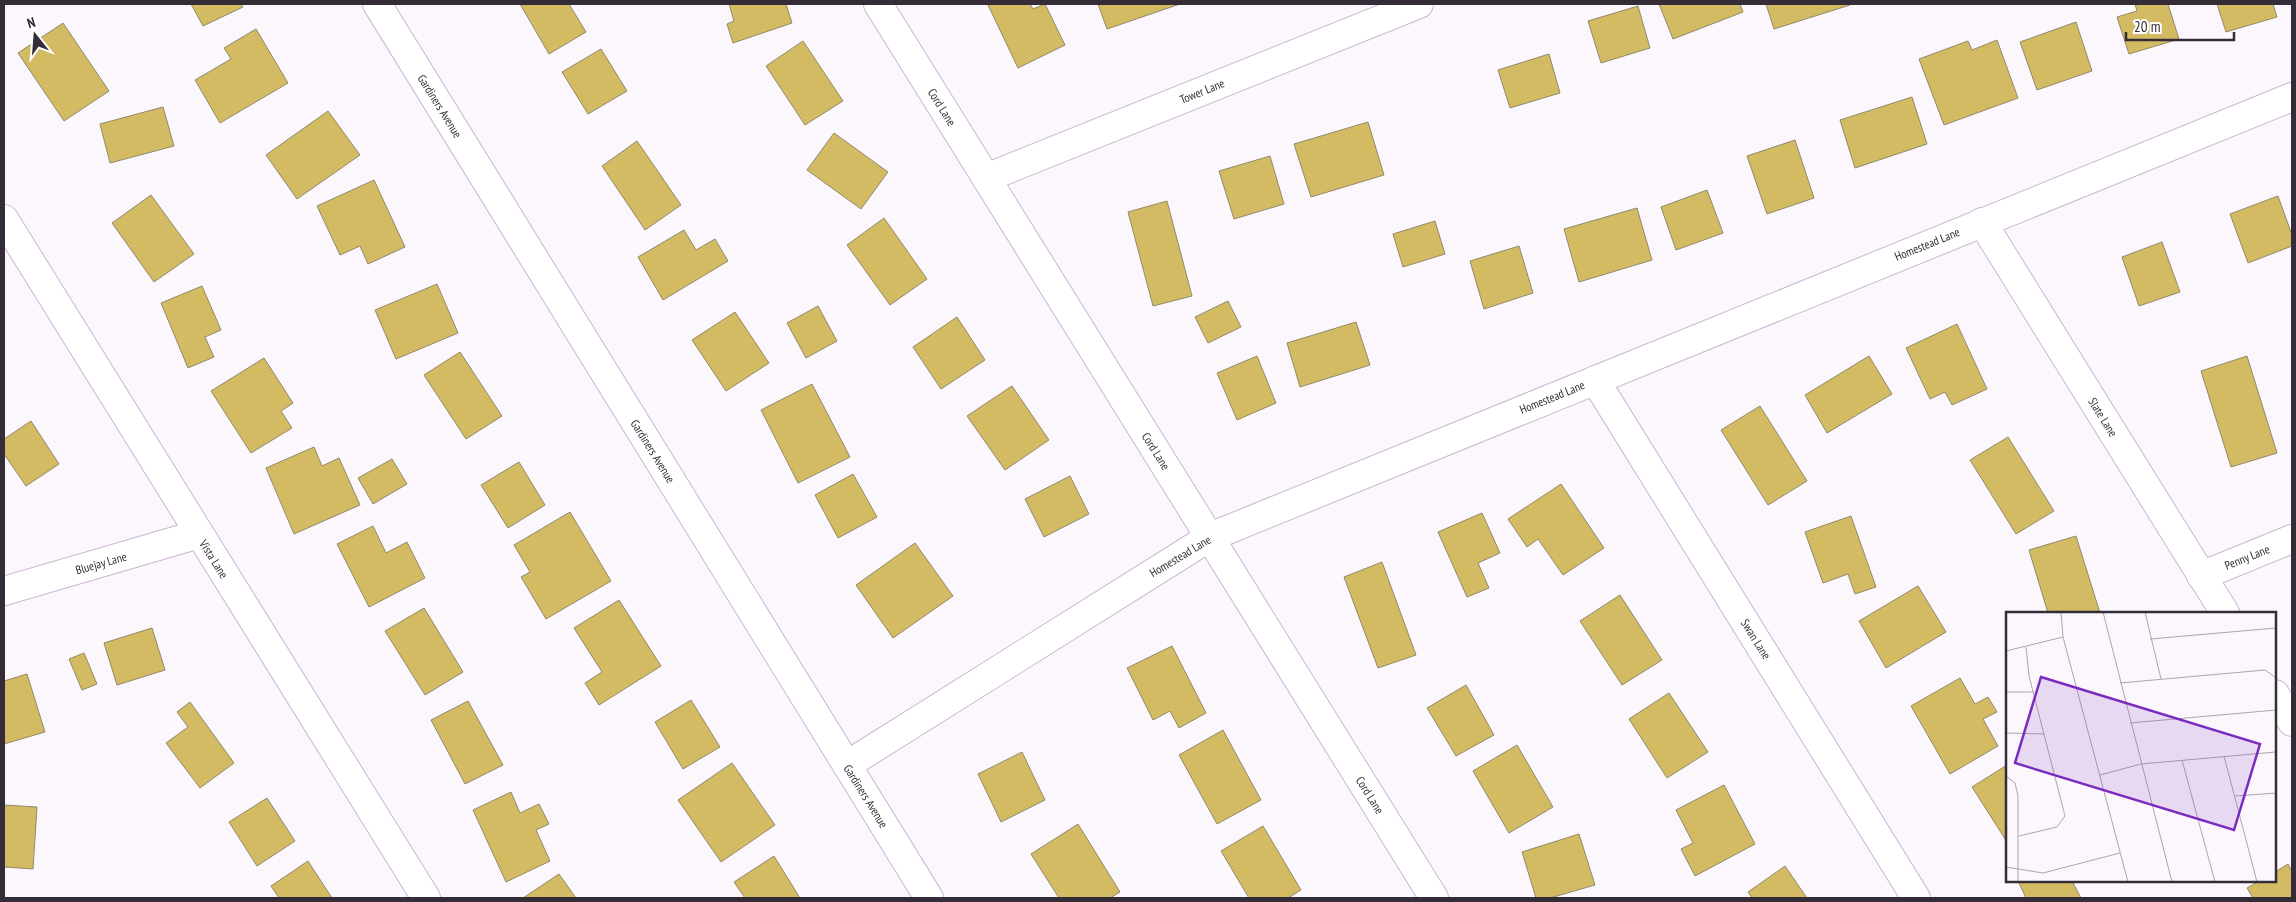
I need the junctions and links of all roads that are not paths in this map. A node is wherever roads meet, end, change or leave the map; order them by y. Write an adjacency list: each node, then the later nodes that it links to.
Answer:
1 (377, 4): 17 (street, Gardiners Avenue)
2 (878, 4): 5 (street, Cord Lane)
3 (1419, 4): 5 (street, Tower Lane)
4 (2292, 97): 7 (street, Homestead Lane)
5 (986, 178): 10 (street, Cord Lane)
6 (4, 219): 9 (street, Vista Lane)
7 (1982, 222): 8 (street, Homestead Lane); 12 (street, Slate Lane)
8 (1595, 380): 10 (street, Homestead Lane); 21 (street, Swan Lane)
9 (199, 534): 13 (street, Bluejay Lane); 18 (street, Vista Lane)
10 (1210, 537): 17 (street, Homestead Lane); 20 (street, Cord Lane)
11 (2292, 539): 12 (street, Penny Lane)
12 (2201, 576): 14 (street, Slate Lane)
13 (4, 591)
14 (2224, 612)
15 (2276, 696): 16 (street)
16 (2292, 722)
17 (847, 765): 19 (street, Gardiners Avenue)
18 (426, 898)
19 (929, 898)
20 (1434, 898)
21 (1916, 898)

